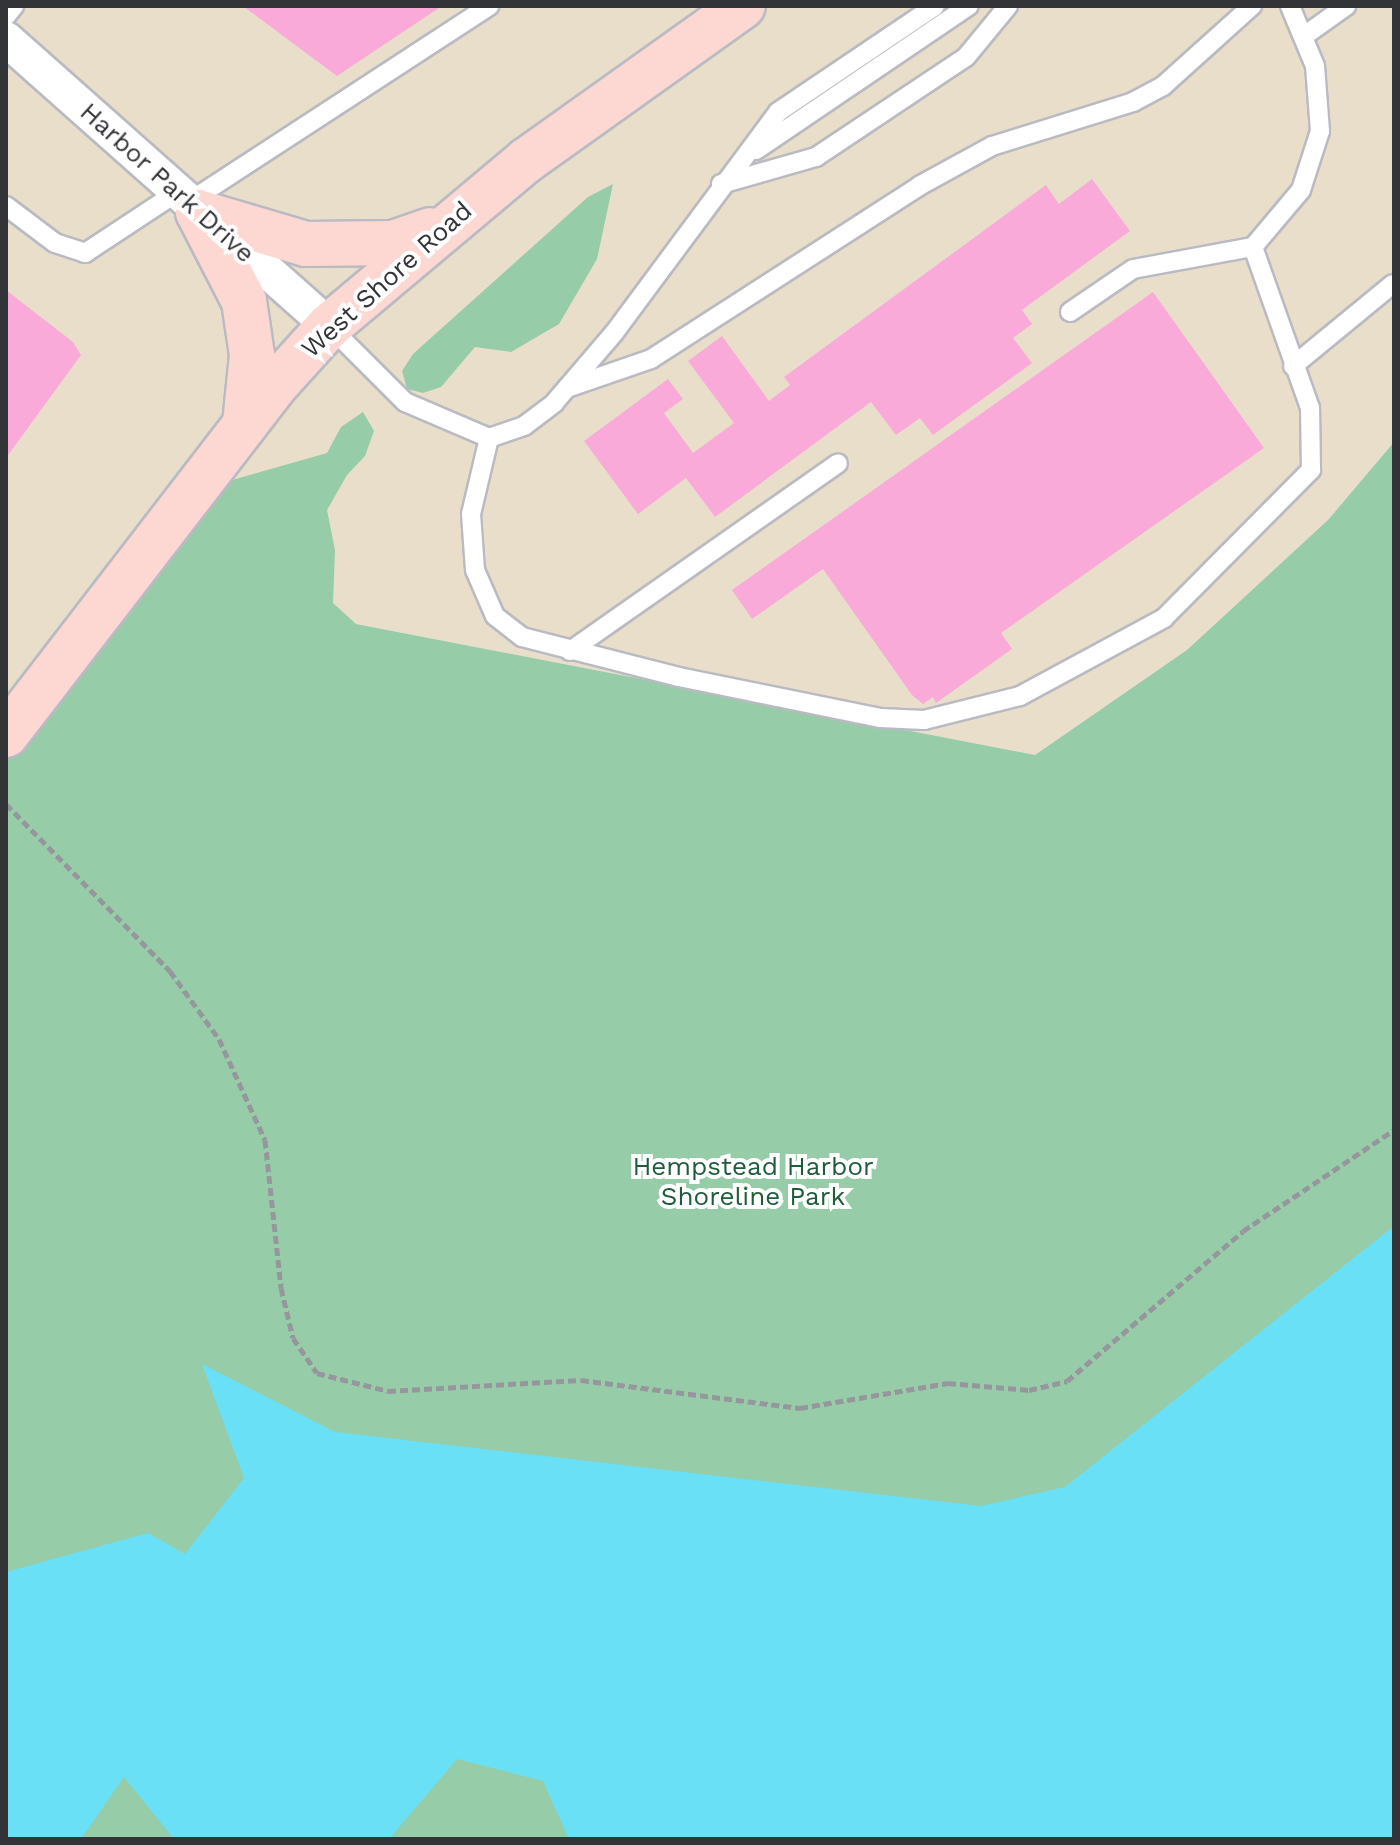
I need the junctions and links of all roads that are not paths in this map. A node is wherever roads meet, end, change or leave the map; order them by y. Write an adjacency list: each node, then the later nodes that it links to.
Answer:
1 (14, 6): 10 (lane)
2 (489, 6): 15 (lane)
3 (743, 6): 17 (main road, West Shore Road)
4 (935, 6): 13 (lane)
5 (969, 6): 13 (lane)
6 (1008, 6): 14 (lane)
7 (1252, 6): 23 (lane)
8 (1290, 6): 11 (lane)
9 (1346, 6): 11 (lane)
10 (6, 16)
11 (1304, 36): 18 (lane)
12 (6, 39): 15 (street, Harbor Park Drive)
13 (738, 162): 14 (lane)
14 (721, 184): 23 (lane)
15 (187, 203): 16 (lane); 17 (main road); 21 (street, Harbor Park Drive); 24 (main road)
16 (6, 206)
17 (447, 223): 21 (main road, West Shore Road)
18 (1253, 247): 20 (lane); 22 (lane)
19 (1393, 284): 22 (lane)
20 (1070, 312)
21 (329, 326): 24 (main road, West Shore Road); 25 (lane)
22 (1293, 366): 27 (lane)
23 (566, 389): 25 (lane)
24 (245, 424): 28 (main road, West Shore Road)
25 (489, 438): 27 (lane)
26 (838, 463): 27 (lane)
27 (570, 651)
28 (6, 735)

